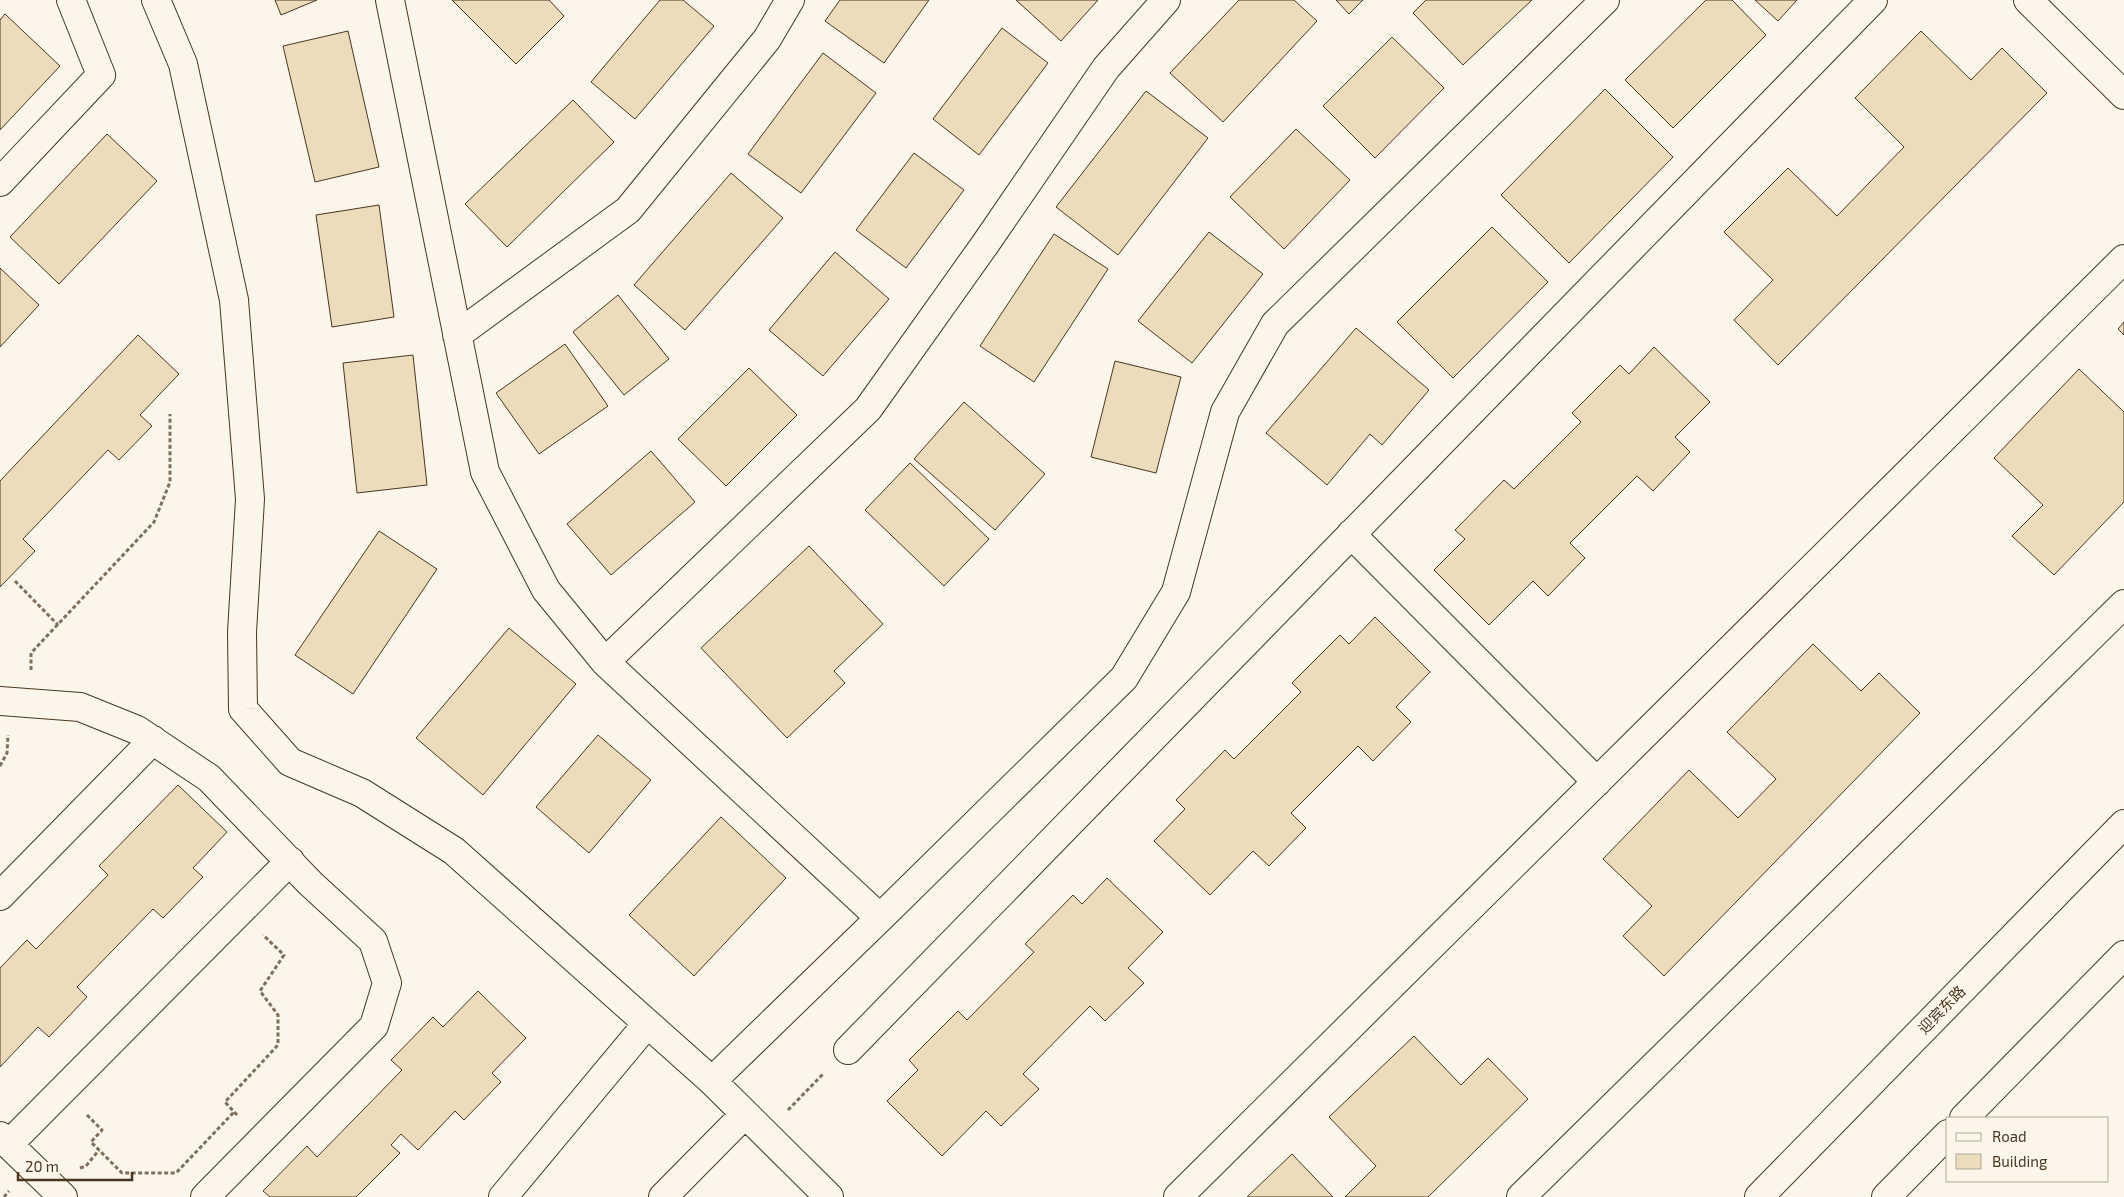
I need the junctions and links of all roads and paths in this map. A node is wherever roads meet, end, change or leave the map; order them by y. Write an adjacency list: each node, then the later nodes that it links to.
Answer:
1 (71, 0): 10 (main road)
2 (156, 0): 29 (main road)
3 (390, 0): 12 (main road)
4 (790, 0): 12 (main road)
5 (1166, 0): 18 (main road)
6 (1605, 0): 27 (main road)
7 (1873, 0): 14 (main road)
8 (2028, 0): 9 (main road)
9 (2124, 95)
10 (0, 182)
11 (2124, 259): 22 (main road)
12 (457, 336): 18 (main road)
13 (170, 414): 17 (path)
14 (1351, 534): 22 (main road); 30 (main road)
15 (15, 581): 17 (path)
16 (2124, 604): 46 (main road)
17 (58, 625): 20 (path)
18 (605, 662): 27 (main road)
19 (0, 701): 20 (main road)
20 (30, 703): 21 (main road)
21 (153, 740): 24 (main road); 25 (main road)
22 (1597, 782): 45 (main road)
23 (2124, 824): 47 (main road, 迎宾东路)
24 (290, 861): 26 (main road); 38 (main road)
25 (0, 896)
26 (239, 912): 32 (main road); 33 (path)
27 (880, 918): 31 (main road)
28 (2124, 955): 35 (main road)
29 (647, 1024): 31 (main road); 42 (main road)
30 (848, 1050): 36 (path)
31 (712, 1081): 34 (main road)
32 (62, 1090): 33 (path); 39 (main road)
33 (234, 1112): 38 (path)
34 (745, 1114): 36 (main road); 43 (main road)
35 (1965, 1117)
36 (765, 1133): 44 (main road)
37 (1946, 1136): 48 (main road)
38 (262, 1139): 41 (main road)
39 (4, 1140): 40 (main road)
40 (63, 1197)
41 (205, 1197)
42 (503, 1197)
43 (663, 1197)
44 (829, 1197)
45 (1178, 1197)
46 (1521, 1197)
47 (1759, 1197)
48 (1886, 1197)

